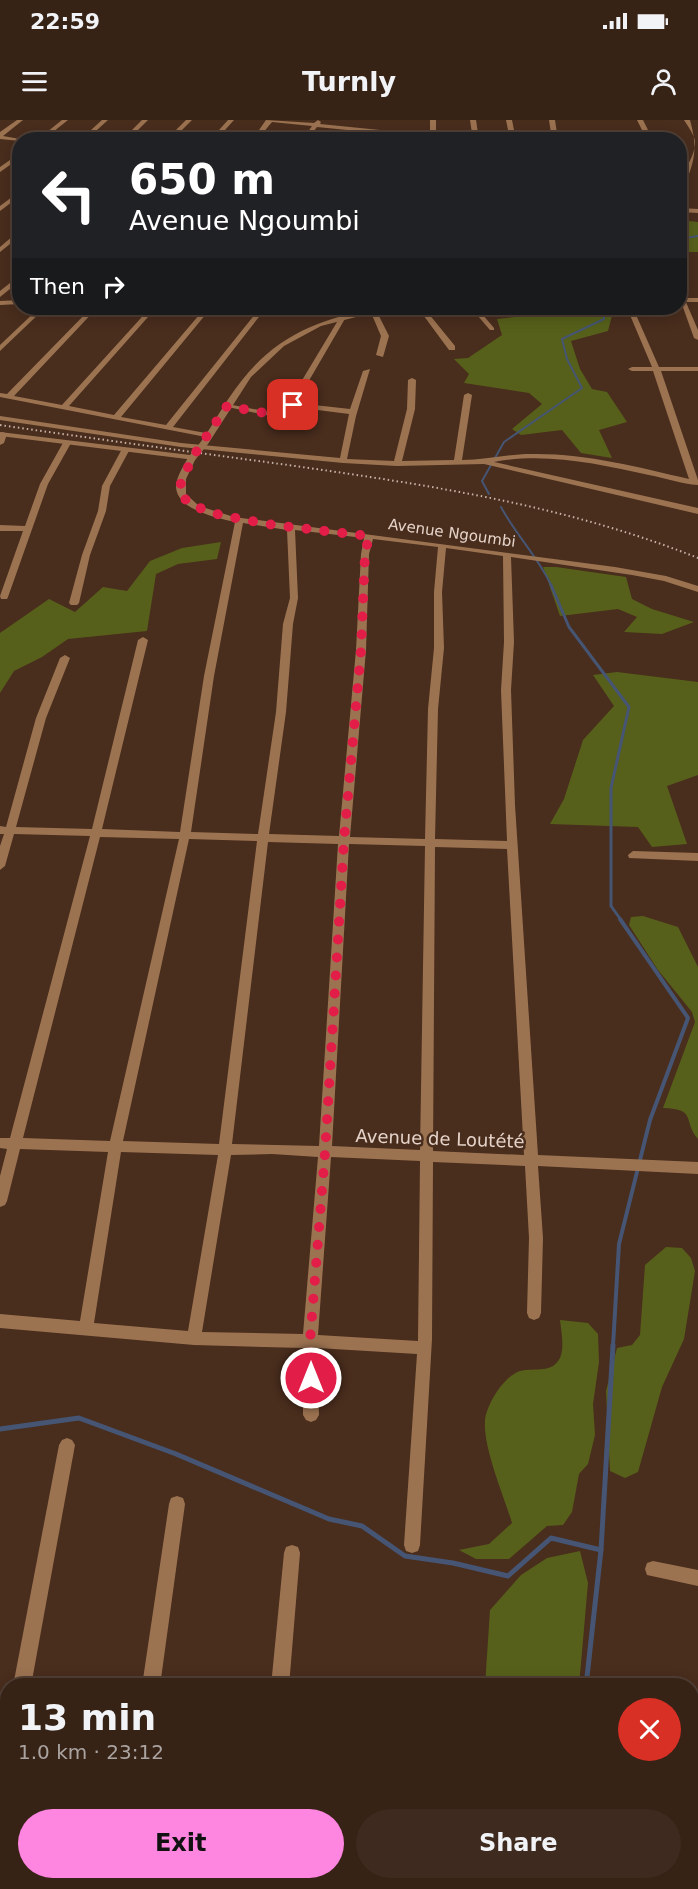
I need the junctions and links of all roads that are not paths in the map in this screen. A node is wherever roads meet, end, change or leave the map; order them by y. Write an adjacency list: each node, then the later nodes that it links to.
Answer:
1 (20, 120): 22 (street)
2 (65, 120): 14 (street)
3 (105, 120): 15 (street)
4 (146, 120): 16 (street)
5 (189, 120): 17 (street)
6 (231, 120): 18 (street)
7 (270, 120): 10 (street); 19 (street)
8 (372, 120): 13 (street)
9 (687, 120): 23 (street)
10 (291, 121): 11 (street)
11 (317, 122): 13 (street)
12 (393, 129): 13 (street); 20 (street); 21 (street)
13 (373, 130)
14 (49, 132)
15 (91, 132)
16 (133, 132)
17 (176, 132)
18 (220, 132)
19 (260, 132)
20 (392, 132)
21 (406, 132)
22 (0, 136)
23 (698, 140): 24 (street)
24 (694, 161): 27 (street)
25 (1, 169): 26 (street)
26 (11, 170)
27 (687, 175)
28 (12, 199): 29 (street)
29 (0, 209)
30 (12, 239): 31 (street)
31 (0, 250)
32 (12, 284): 33 (street)
33 (0, 295)
34 (687, 313): 47 (street)
35 (35, 315): 49 (street)
36 (87, 315): 58 (street)
37 (147, 315): 61 (street)
38 (202, 315): 64 (street)
39 (257, 315): 65 (street)
40 (350, 315): 45 (street, Avenue Ngoumbi)
41 (376, 315): 50 (street)
42 (426, 315): 48 (street)
43 (480, 315): 46 (street)
44 (633, 315): 52 (street)
45 (343, 317): 59 (street); 60 (street, Avenue Ngoumbi)
46 (492, 329)
47 (698, 338)
48 (452, 348)
49 (0, 349)
50 (380, 355)
51 (632, 369): 52 (street)
52 (656, 369): 53 (street); 75 (street)
53 (698, 369)
54 (367, 371): 62 (street)
55 (412, 381): 74 (street)
56 (0, 395): 58 (street)
57 (468, 395): 72 (street)
58 (9, 397): 61 (street)
59 (293, 405): 60 (street); 62 (street)
60 (227, 406): 66 (street, Avenue Ngoumbi)
61 (63, 408): 64 (street)
62 (353, 412): 71 (street)
63 (0, 418): 70 (street)
64 (116, 418): 65 (street)
65 (168, 428): 66 (street)
66 (208, 436): 70 (street, Avenue Ngoumbi)
67 (1, 437): 68 (street)
68 (68, 442): 69 (street); 80 (street)
69 (126, 449): 70 (street); 86 (street)
70 (197, 453): 71 (street); 77 (street, Avenue Ngoumbi)
71 (343, 462): 74 (street)
72 (458, 462): 73 (street); 74 (street)
73 (484, 462): 75 (street); 76 (street)
74 (397, 464)
75 (697, 483)
76 (698, 511)
77 (240, 519): 78 (street, Avenue Ngoumbi); 91 (street)
78 (291, 527): 81 (street, Avenue Ngoumbi); 92 (street)
79 (0, 528): 80 (street)
80 (26, 529): 85 (street)
81 (369, 536): 82 (street, Avenue Ngoumbi); 93 (street)
82 (442, 546): 83 (street, Avenue Ngoumbi); 94 (street)
83 (507, 554): 84 (street, Avenue Ngoumbi); 95 (street)
84 (698, 589)
85 (4, 597)
86 (74, 603)
87 (142, 640): 90 (street)
88 (65, 658): 89 (street)
89 (6, 830): 90 (street); 98 (street)
90 (96, 833): 91 (street); 100 (street)
91 (185, 835): 92 (street); 101 (street)
92 (263, 837): 93 (street); 102 (street)
93 (344, 840): 94 (street); 103 (street)
94 (430, 843): 95 (street); 104 (street)
95 (511, 845): 105 (street)
96 (633, 855): 97 (street)
97 (698, 857)
98 (0, 866)
99 (0, 1143): 100 (street, Avenue de Loutété)
100 (16, 1143): 101 (street, Avenue de Loutété); 107 (street)
101 (115, 1146): 102 (street, Avenue de Loutété); 110 (street)
102 (225, 1150): 103 (street, Avenue de Loutété); 111 (street)
103 (325, 1153): 104 (street, Avenue de Loutété); 112 (street)
104 (426, 1157): 105 (street, Avenue de Loutété); 113 (street)
105 (530, 1161): 106 (street, Avenue de Loutété); 108 (street)
106 (698, 1168)
107 (0, 1201)
108 (534, 1313)
109 (0, 1321): 110 (street)
110 (86, 1327): 111 (street)
111 (195, 1338): 112 (street)
112 (310, 1341): 113 (street); 114 (street)
113 (424, 1348): 117 (street)
114 (311, 1415)
115 (67, 1445): 121 (street)
116 (177, 1504): 122 (street)
117 (412, 1545)
118 (292, 1553): 123 (street)
119 (653, 1569): 120 (street)
120 (698, 1578)
121 (23, 1678)
122 (152, 1678)
123 (281, 1678)

